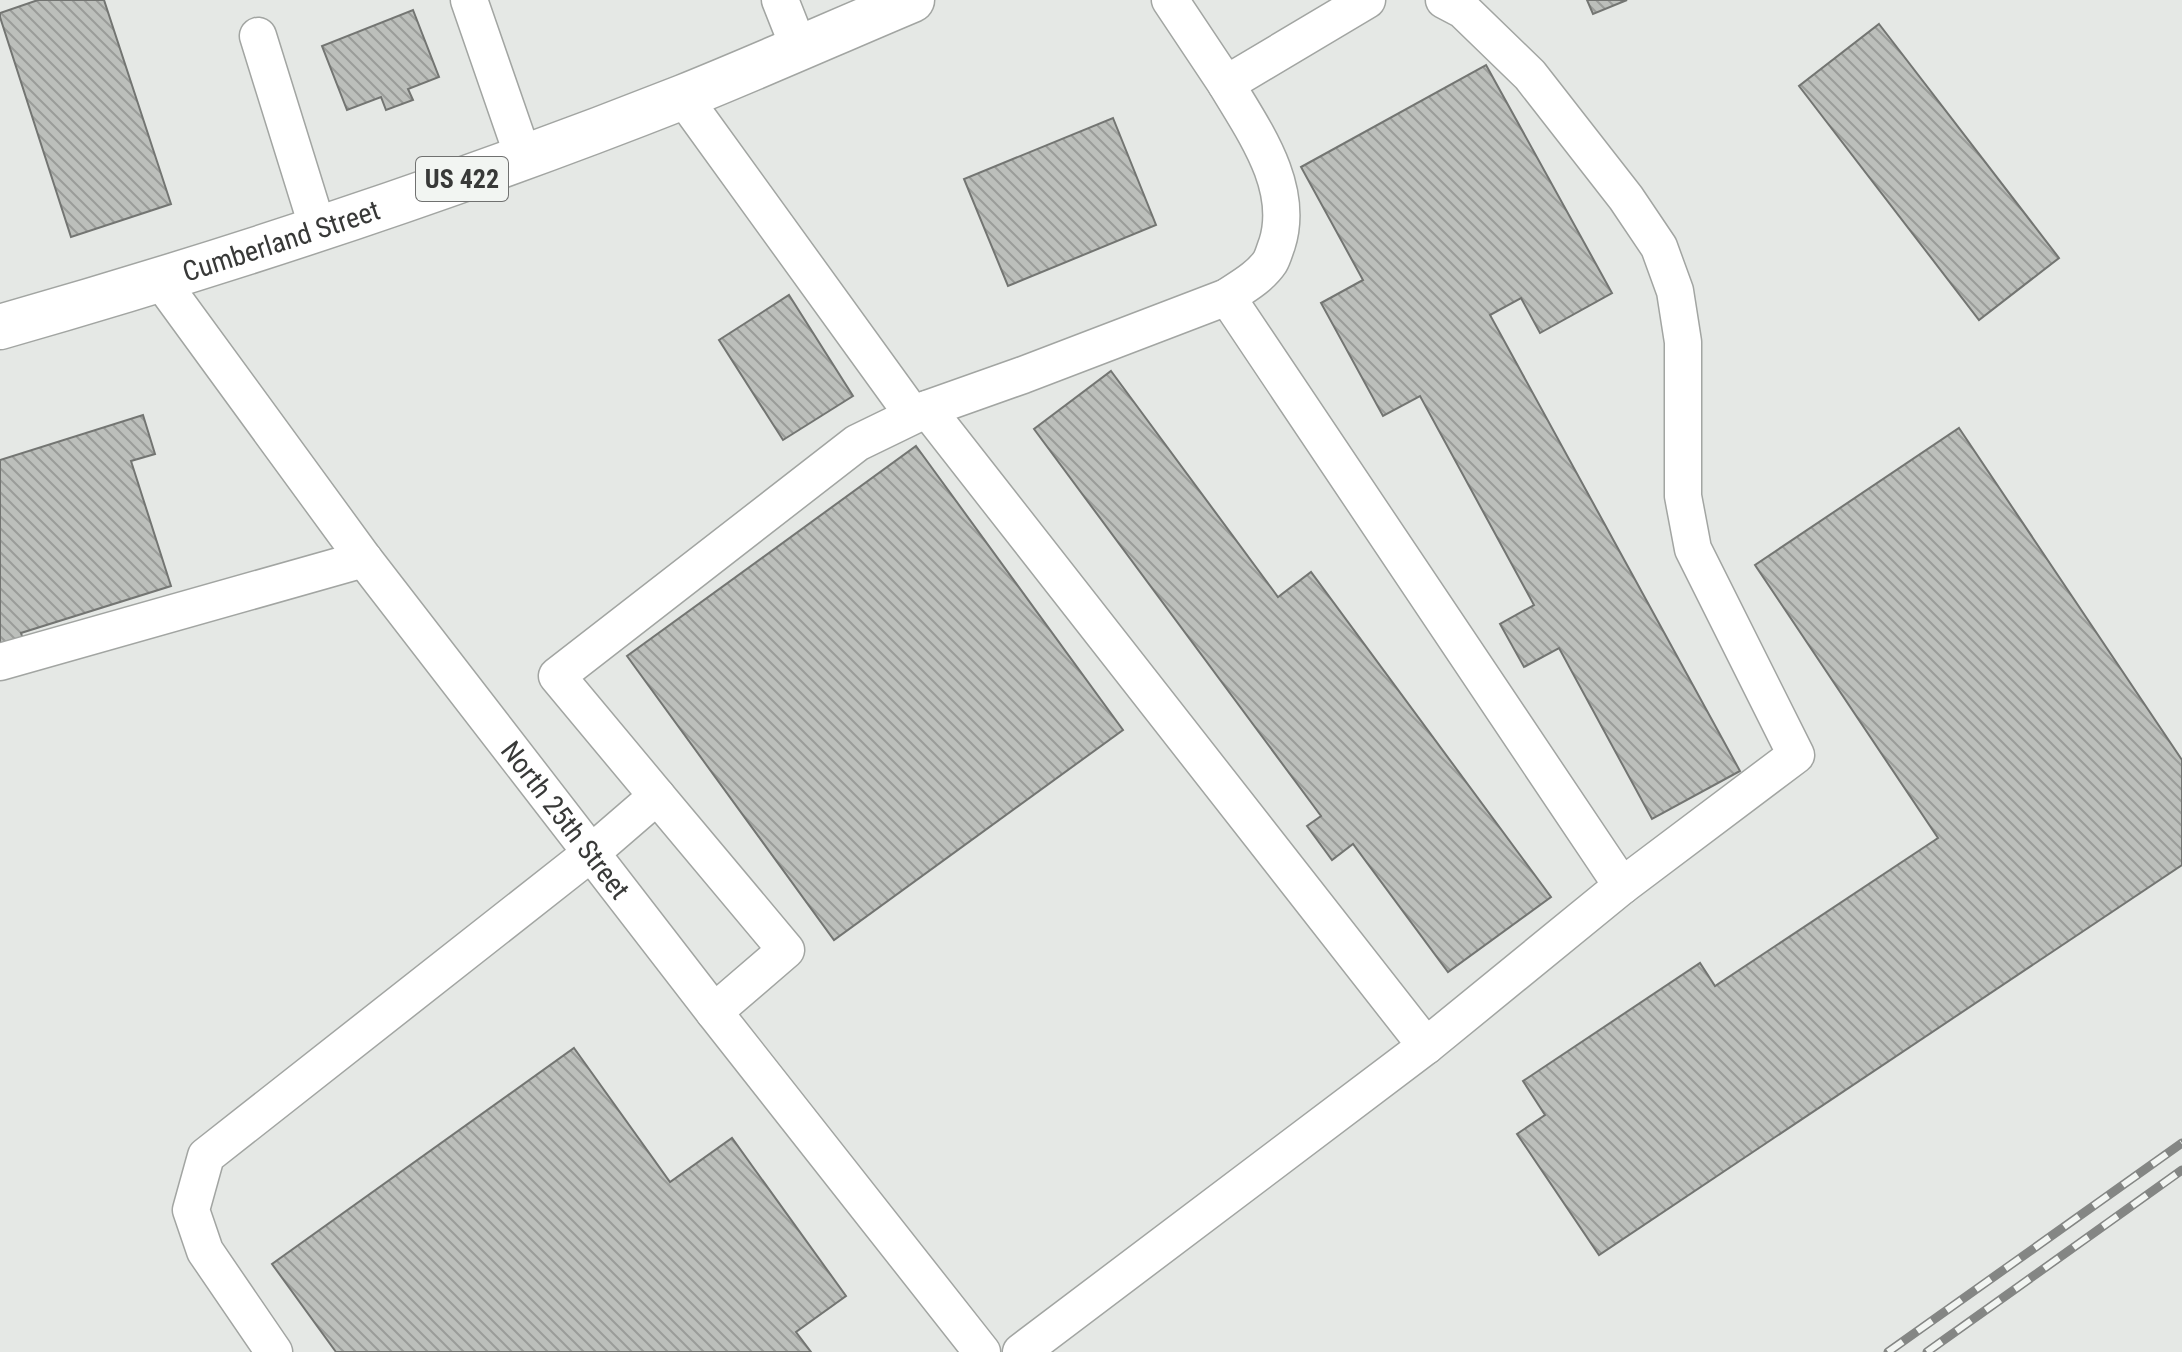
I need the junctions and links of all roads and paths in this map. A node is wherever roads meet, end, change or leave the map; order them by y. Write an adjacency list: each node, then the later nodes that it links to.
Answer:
1 (469, 0): 11 (street)
2 (780, 0): 8 (street)
3 (912, 0): 8 (highway, Cumberland Street / US 422)
4 (1170, 0): 9 (street)
5 (1367, 0): 9 (street)
6 (1444, 0): 21 (street)
7 (258, 36): 12 (street)
8 (799, 48): 10 (highway, Cumberland Street / US 422)
9 (1226, 84): 14 (street)
10 (683, 97): 11 (highway, Cumberland Street / US 422); 16 (street)
11 (523, 156): 12 (highway, Cumberland Street / US 422)
12 (318, 229): 13 (highway, Cumberland Street / US 422)
13 (161, 281): 15 (highway, Cumberland Street / US 422); 17 (street, North 25th Street)
14 (1227, 297): 16 (street); 21 (street)
15 (0, 327)
16 (920, 412): 19 (street); 23 (street)
17 (364, 559): 18 (street); 20 (street, North 25th Street)
18 (0, 662)
19 (657, 796): 20 (street); 22 (street)
20 (591, 853): 22 (street, North 25th Street); 24 (street)
21 (1622, 886): 23 (street)
22 (714, 1012): 25 (street, North 25th Street)
23 (1426, 1046): 26 (street)
24 (274, 1352)
25 (982, 1352)
26 (1021, 1352)

